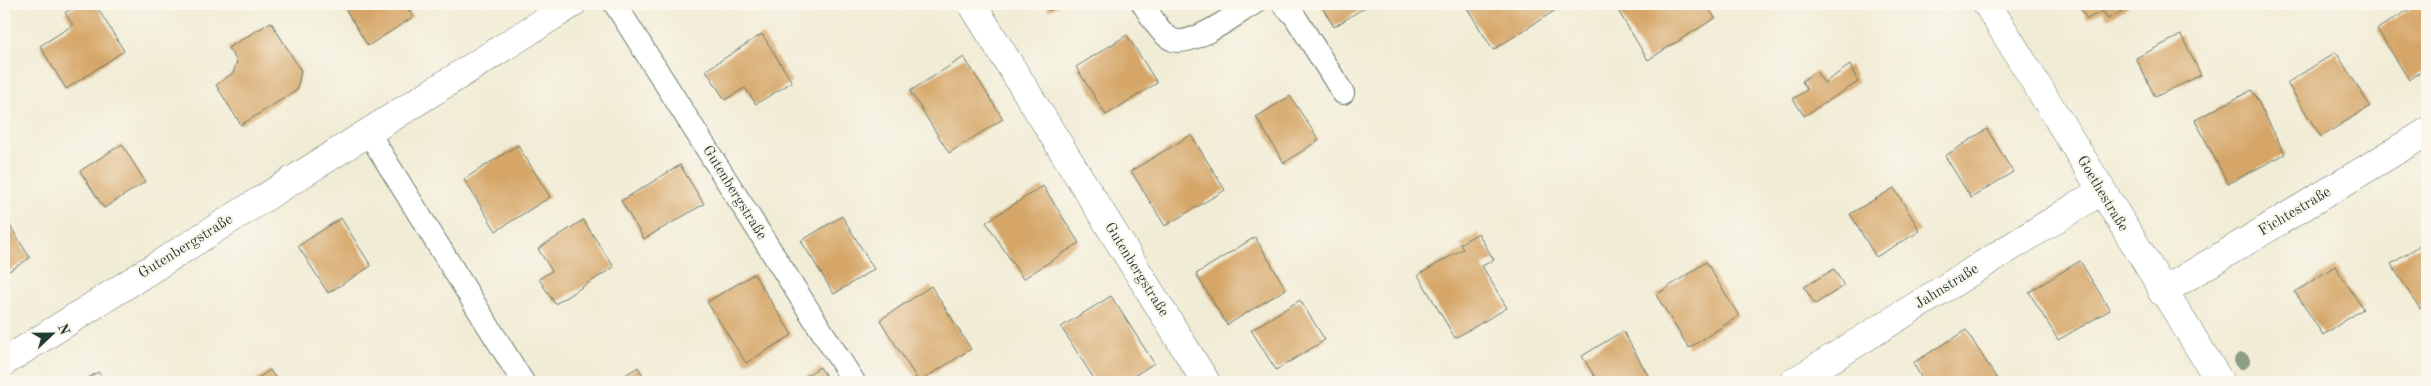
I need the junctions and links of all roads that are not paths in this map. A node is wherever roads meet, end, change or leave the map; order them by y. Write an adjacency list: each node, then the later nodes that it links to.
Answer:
1 (572, 4): 9 (street, Gutenbergstraße)
2 (615, 4): 15 (lane, Gutenbergstraße)
3 (972, 4): 16 (street, Gutenbergstraße)
4 (1143, 4): 5 (lane)
5 (1253, 4)
6 (1283, 4): 8 (lane)
7 (1987, 4): 11 (street, Goethestraße)
8 (1343, 93)
9 (368, 132): 13 (street, Gutenbergstraße); 14 (lane)
10 (2427, 132): 12 (street, Fichtestraße)
11 (2101, 191): 12 (street, Goethestraße); 17 (street, Jahnstraße)
12 (2162, 292): 18 (street, Goethestraße)
13 (4, 362)
14 (523, 382)
15 (854, 382)
16 (1206, 382)
17 (1794, 382)
18 (2220, 382)

